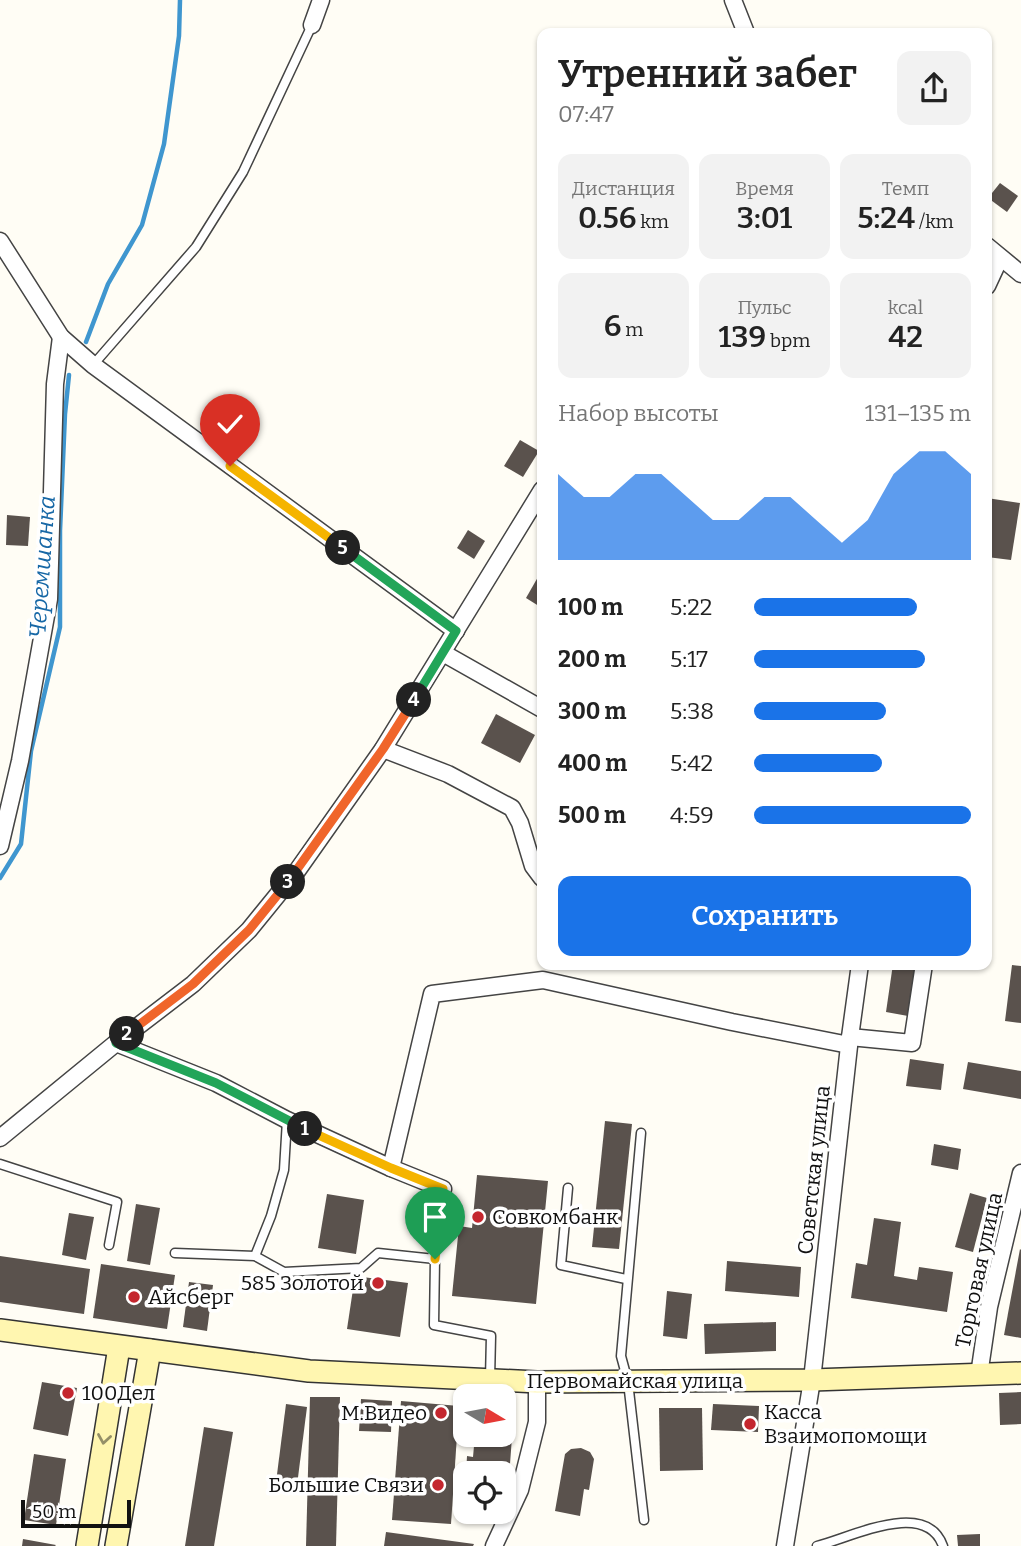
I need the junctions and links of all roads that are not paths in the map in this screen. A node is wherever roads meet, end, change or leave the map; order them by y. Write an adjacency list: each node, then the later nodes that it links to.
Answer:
1 (321, 0): 3 (street)
2 (733, 0): 4 (street)
3 (312, 25): 11 (lane)
4 (744, 28)
5 (0, 241): 10 (street)
6 (992, 251): 7 (street)
7 (1000, 258): 8 (street); 9 (street)
8 (1019, 269)
9 (992, 275)
10 (61, 337): 11 (street); 17 (street)
11 (93, 365): 13 (street)
12 (537, 498): 13 (street)
13 (456, 631): 14 (street)
14 (443, 653): 15 (street); 16 (street)
15 (537, 706)
16 (383, 749): 18 (street); 22 (street)
17 (0, 846)
18 (537, 871)
19 (859, 970): 21 (street, Советская улица)
20 (923, 970): 21 (street)
21 (850, 1041): 27 (street); 42 (street, Советская улица)
22 (116, 1043): 23 (street); 25 (street)
23 (287, 1120): 27 (street); 33 (lane)
24 (642, 1133): 35 (lane)
25 (0, 1138)
26 (0, 1164): 31 (lane)
27 (391, 1168): 30 (street)
28 (1021, 1173): 40 (street, Торговая улица)
29 (568, 1188): 35 (lane)
30 (443, 1189): 34 (lane)
31 (109, 1245)
32 (175, 1253): 33 (lane)
33 (256, 1256): 34 (lane)
34 (435, 1259): 41 (lane)
35 (626, 1279): 44 (lane)
36 (0, 1330): 37 (main road, Первомайская улица)
37 (119, 1347): 38 (main road, Первомайская улица); 46 (main road, one-way to 46)
38 (150, 1350): 41 (main road, Первомайская улица); 47 (main road)
39 (1021, 1373): 40 (main road, Первомайская улица)
40 (979, 1376): 42 (main road, Первомайская улица)
41 (490, 1379): 43 (main road, Первомайская улица)
42 (812, 1380): 44 (main road, Первомайская улица); 49 (street, Советская улица)
43 (537, 1382): 44 (main road, Первомайская улица); 48 (street)
44 (628, 1382): 45 (lane)
45 (644, 1520)
46 (87, 1546)
47 (116, 1546)
48 (494, 1546)
49 (785, 1546)
50 (817, 1546): 51 (lane)
51 (943, 1546)

